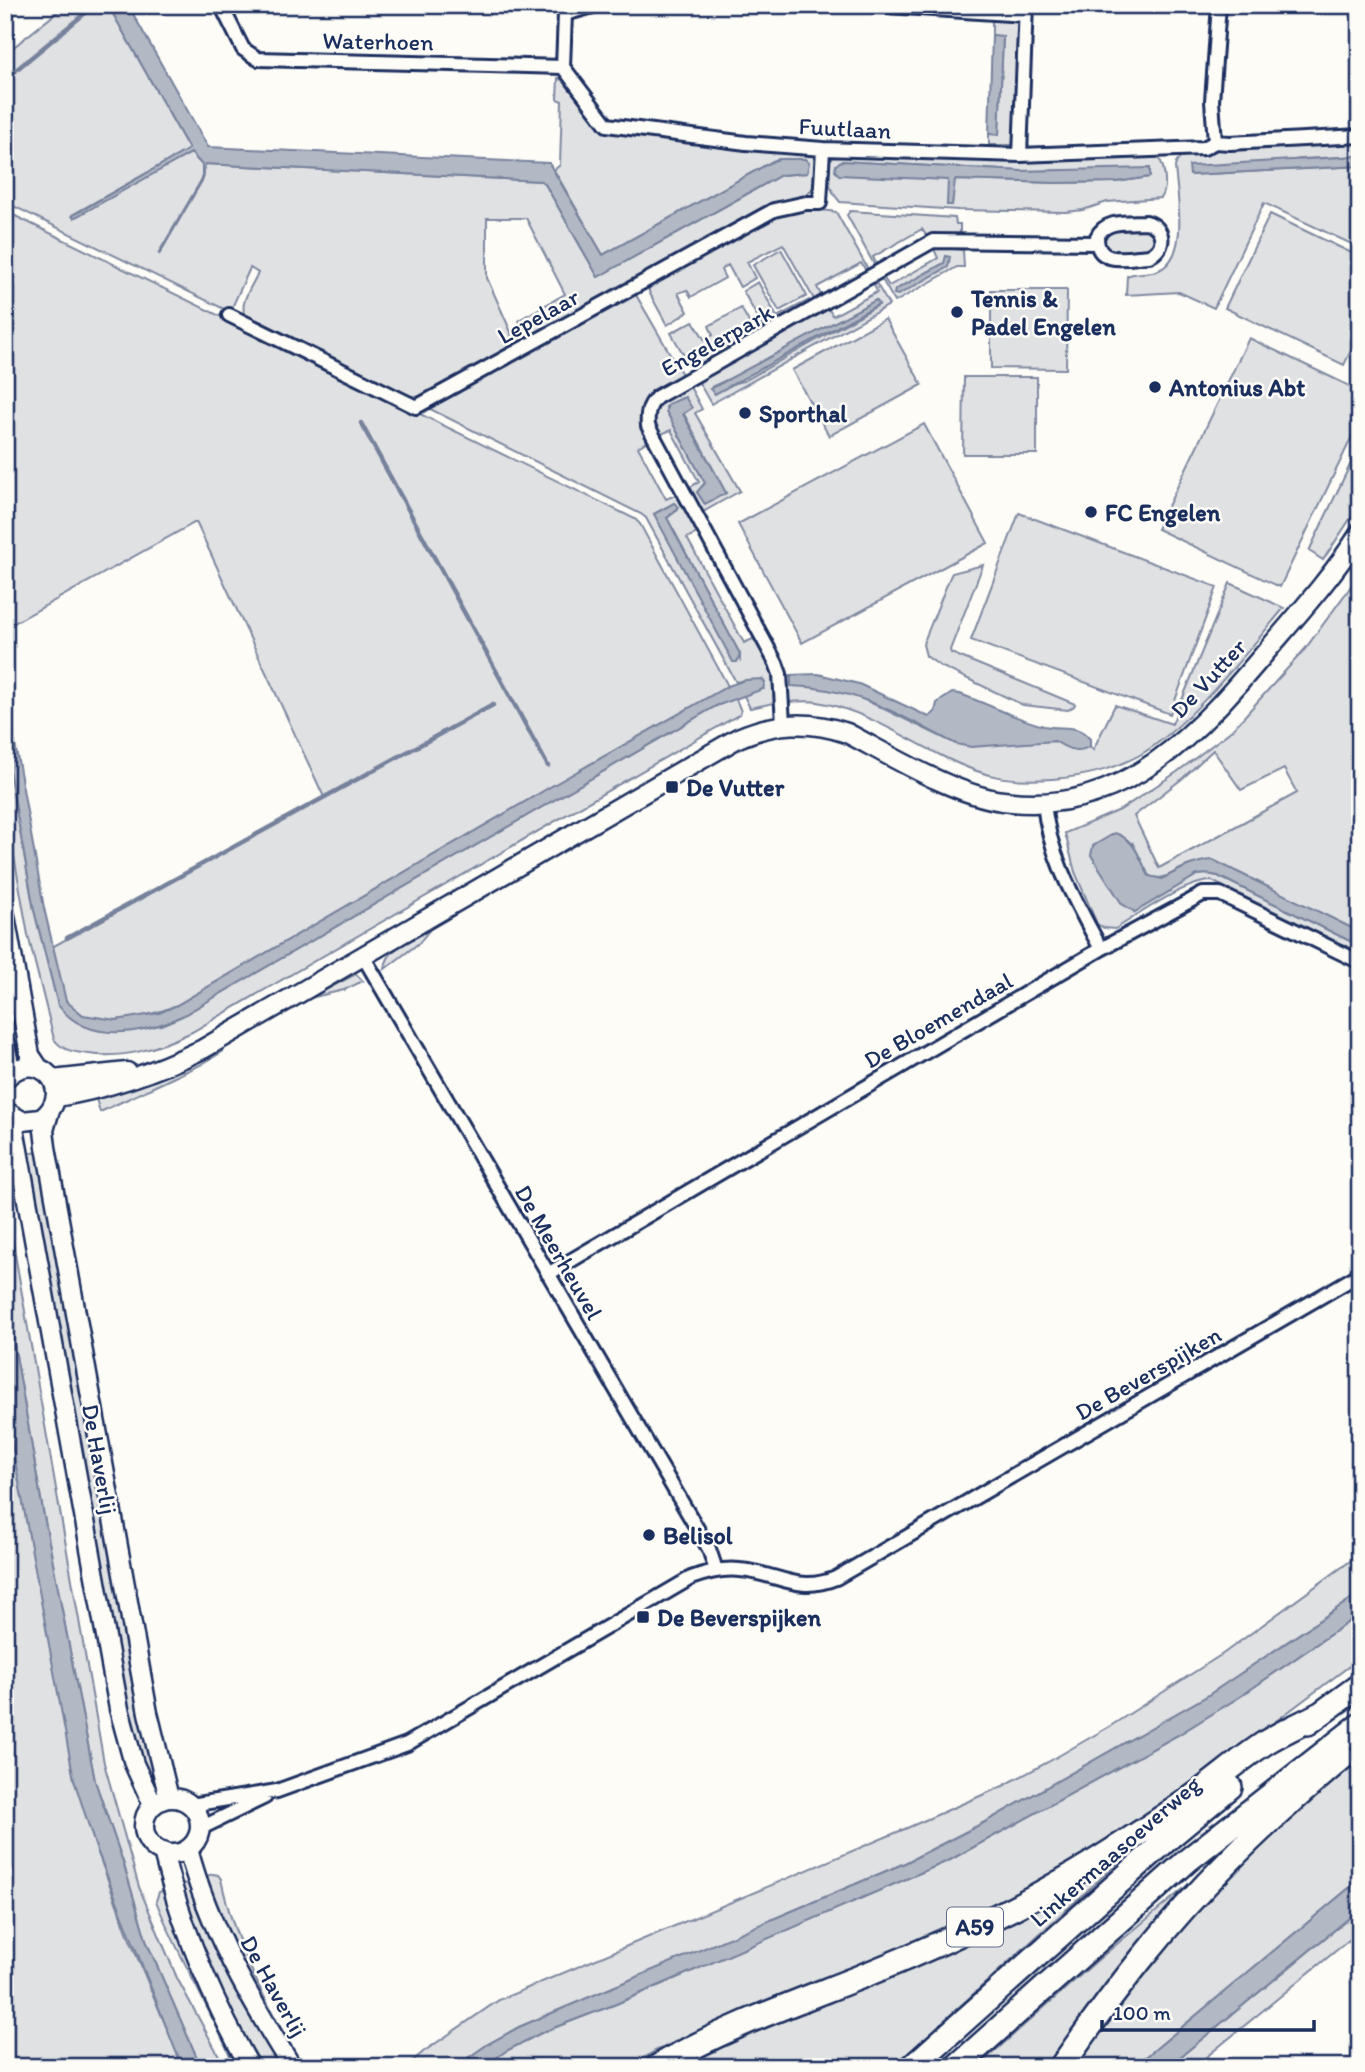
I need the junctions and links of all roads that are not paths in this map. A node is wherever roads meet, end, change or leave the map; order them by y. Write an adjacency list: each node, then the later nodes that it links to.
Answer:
1 (221, 5): 7 (street, Waterhoen)
2 (596, 5): 5 (street)
3 (872, 5): 6 (street)
4 (1219, 5): 9 (street)
5 (564, 9): 7 (street)
6 (1026, 10): 11 (street)
7 (563, 67): 10 (street, Fuutlaan)
8 (1360, 136): 9 (street, Fuutlaan)
9 (1216, 142): 11 (street, Fuutlaan)
10 (823, 149): 11 (street, Fuutlaan); 13 (street, Lepelaar)
11 (1020, 156)
12 (1097, 243): 12 (street, Engelerpark); 15 (street, Engelerpark)
13 (229, 315)
14 (1360, 533): 16 (street, De Vutter)
15 (783, 723): 16 (street, De Vutter); 19 (street, De Vutter)
16 (1044, 803): 18 (street)
17 (5, 916): 22 (street)
18 (1101, 949): 20 (street, De Bloemendaal); 27 (street, De Bloemendaal)
19 (363, 956): 24 (street, De Vutter); 27 (street, De Meerheuvel)
20 (1360, 962)
21 (5, 1046): 23 (street)
22 (38, 1067): 23 (street); 24 (street)
23 (8, 1075)
24 (53, 1097): 25 (street, De Vutter); 34 (street, De Haverlij)
25 (9, 1112): 34 (street, De Haverlij)
26 (1360, 1273): 28 (street, De Beverspijken)
27 (548, 1274): 28 (street, De Meerheuvel)
28 (716, 1570): 33 (street, De Beverspijken)
29 (1360, 1685): 30 (highway, Linkermaasoeverweg / A59)
30 (1320, 1714): 41 (highway, A59); 42 (highway, Linkermaasoeverweg / A59)
31 (1360, 1726): 43 (highway)
32 (1360, 1743): 44 (highway)
33 (277, 1791): 35 (street, De Beverspijken); 36 (street, De Beverspijken)
34 (161, 1802): 35 (street); 38 (street)
35 (191, 1805): 36 (street)
36 (201, 1828): 37 (street)
37 (188, 1849): 38 (street); 40 (street, De Haverlij)
38 (163, 1852): 39 (street)
39 (250, 2067)
40 (292, 2067)
41 (657, 2067)
42 (912, 2067)
43 (956, 2067)
44 (1061, 2067)

